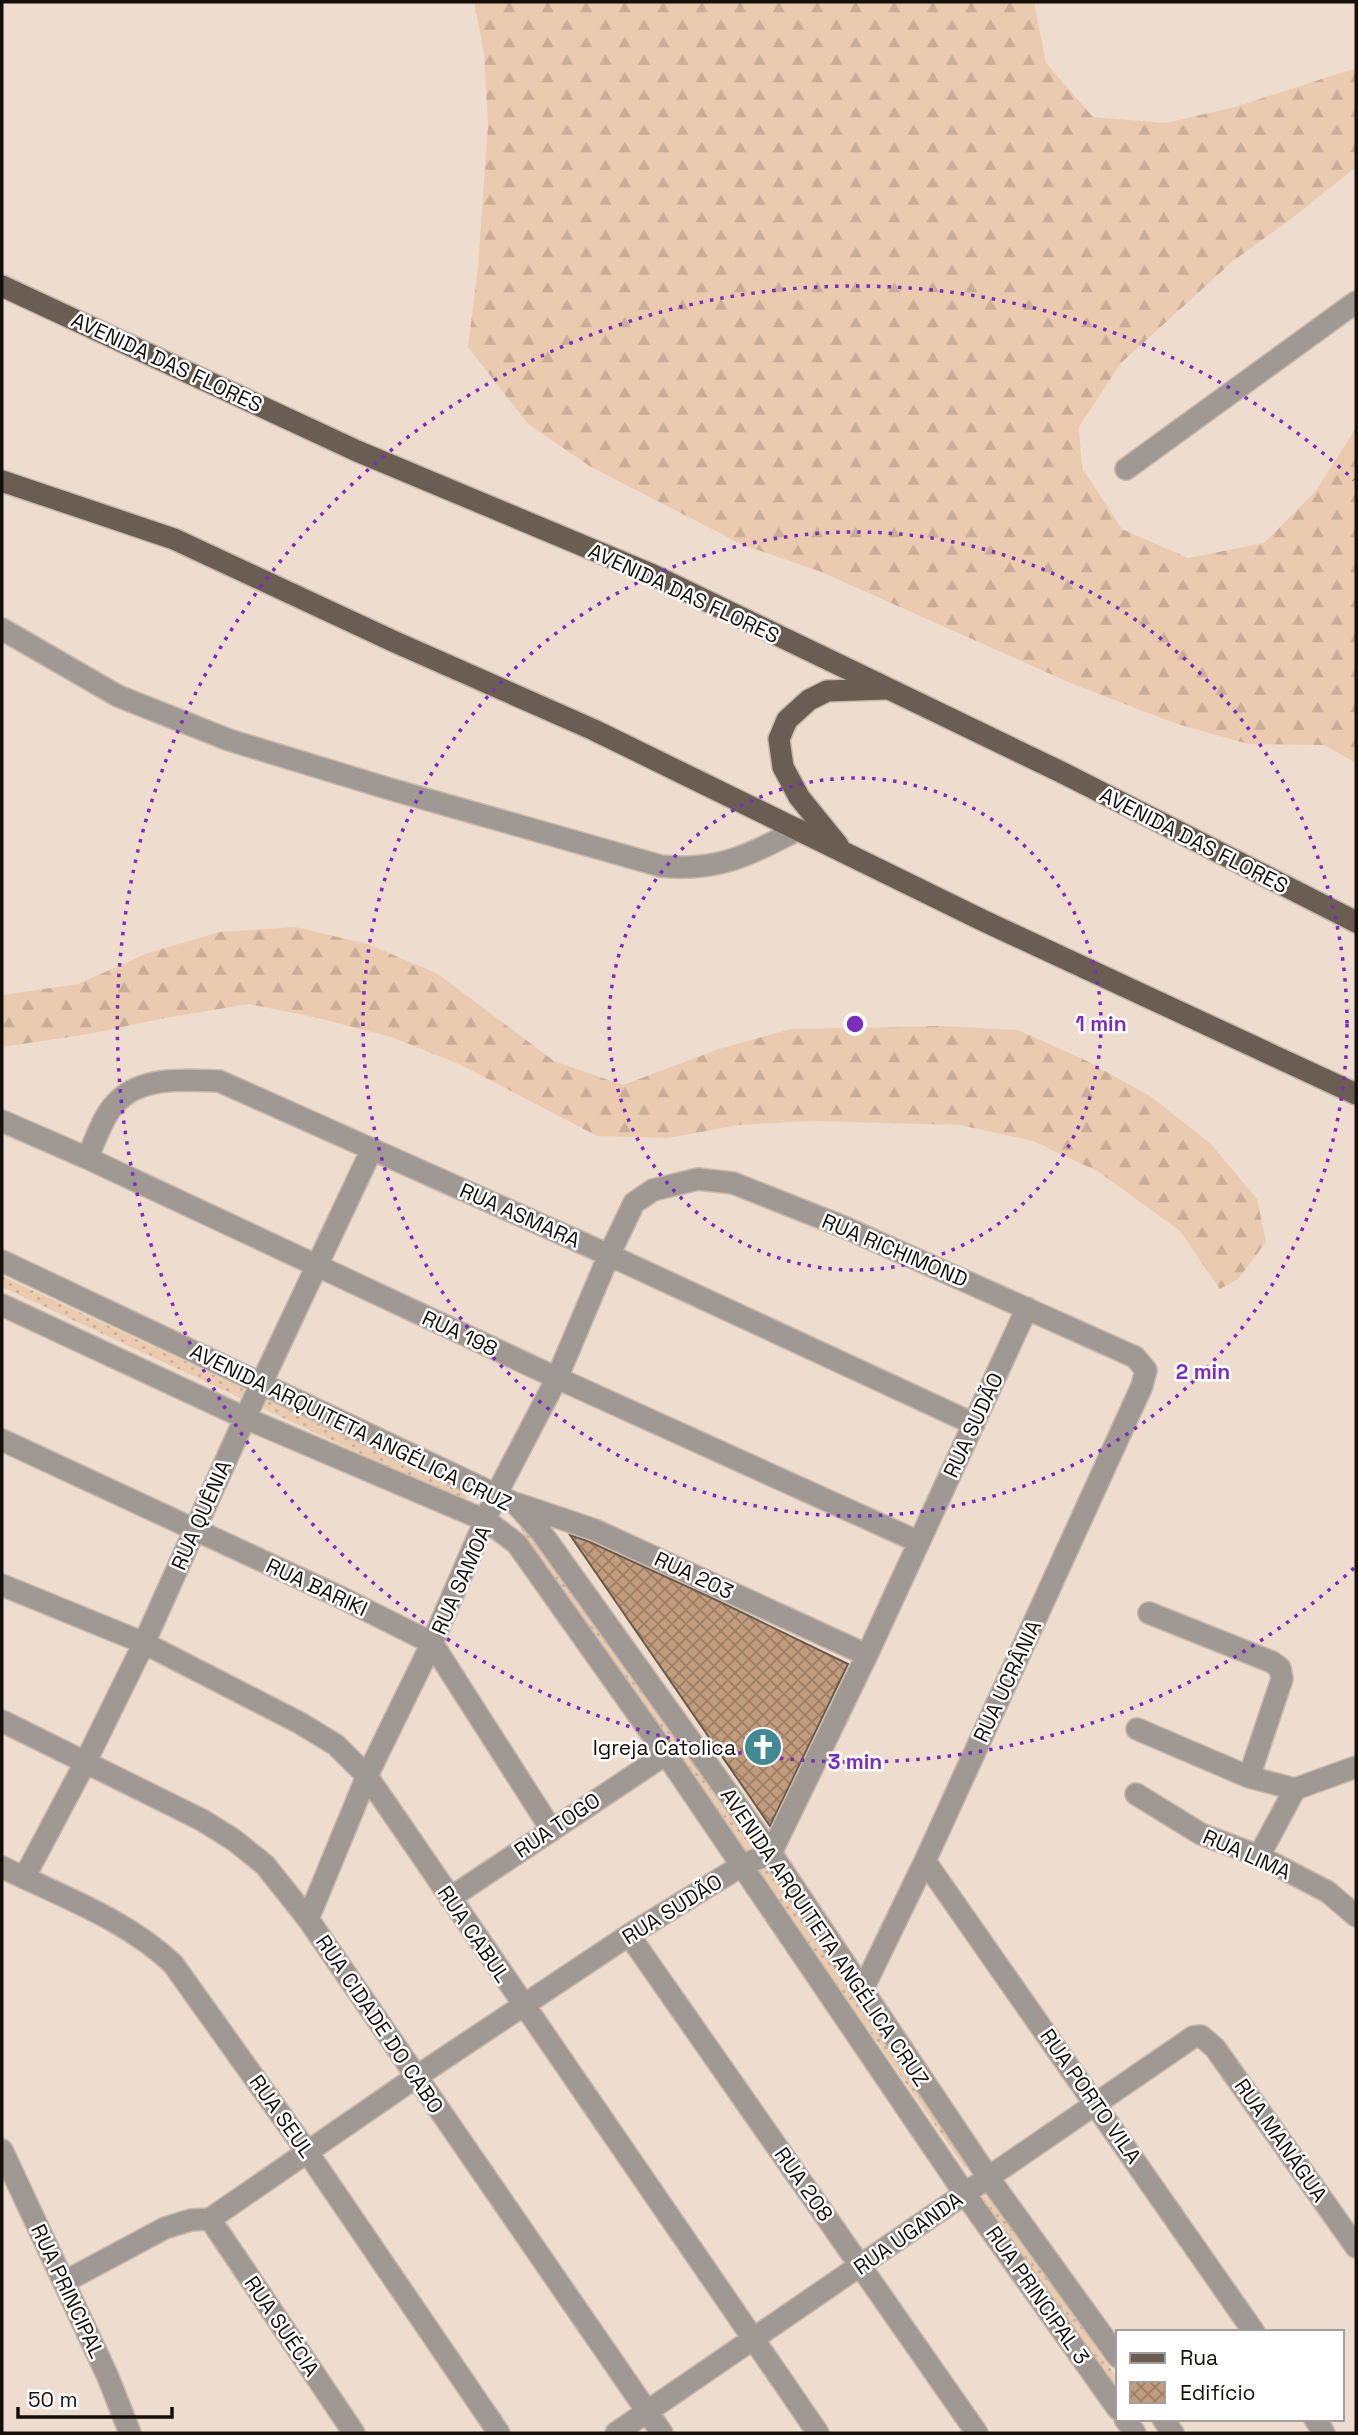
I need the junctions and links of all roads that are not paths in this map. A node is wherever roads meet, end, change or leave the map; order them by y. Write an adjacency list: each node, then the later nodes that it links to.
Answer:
1 (2, 286): 6 (main road, AVENIDA DAS FLORES)
2 (1356, 302): 3 (street)
3 (1126, 469)
4 (2, 481): 7 (main road)
5 (2, 629): 7 (street)
6 (889, 689): 8 (main road); 9 (main road, AVENIDA DAS FLORES)
7 (799, 830): 8 (main road)
8 (843, 852): 10 (main road)
9 (1356, 922)
10 (1353, 1090)
11 (2, 1121): 13 (street, RUA 198)
12 (372, 1149): 13 (street, RUA ASMARA); 15 (street, RUA ASMARA); 17 (street, RUA QUÊNIA)
13 (87, 1158): 17 (street, RUA 198)
14 (634, 1203): 15 (street, RUA SAMOA); 19 (street, RUA RICHIMOND)
15 (608, 1255): 21 (street, RUA SAMOA); 24 (street, RUA ASMARA)
16 (2, 1261): 22 (street, AVENIDA ARQUITETA ANGÉLICA CRUZ)
17 (316, 1266): 21 (street, RUA 198); 22 (street, RUA QUÊNIA)
18 (2, 1305): 23 (street, AVENIDA ARQUITETA ANGÉLICA CRUZ)
19 (1027, 1308): 20 (street, RUA RICHIMOND); 24 (street, RUA SUDÃO)
20 (1146, 1370): 48 (street, RUA UCRÂNIA)
21 (557, 1378): 26 (street, RUA SAMOA); 30 (street, RUA 198)
22 (263, 1383): 23 (street, RUA QUÊNIA); 26 (street, AVENIDA ARQUITETA ANGÉLICA CRUZ)
23 (245, 1418): 28 (street, AVENIDA ARQUITETA ANGÉLICA CRUZ); 29 (street, RUA QUÊNIA)
24 (974, 1424): 30 (street, RUA SUDÃO)
25 (2, 1440): 29 (street, RUA BARIKI)
26 (497, 1493): 27 (street, AVENIDA ARQUITETA ANGÉLICA CRUZ); 28 (street, RUA SAMOA)
27 (516, 1504): 35 (street, RUA 203); 46 (street, AVENIDA ARQUITETA ANGÉLICA CRUZ)
28 (487, 1521): 34 (street, RUA SAMOA); 38 (street, AVENIDA ARQUITETA ANGÉLICA CRUZ)
29 (195, 1529): 33 (street, RUA QUÊNIA); 34 (street, RUA BARIKI)
30 (919, 1542): 35 (street, RUA SUDÃO)
31 (2, 1585): 33 (street, RUA CABUL)
32 (1149, 1613): 42 (street)
33 (144, 1643): 39 (street, RUA QUÊNIA); 41 (street, RUA CABUL)
34 (432, 1643): 41 (street, RUA SAMOA); 45 (street)
35 (867, 1655): 46 (street, RUA SUDÃO)
36 (2, 1721): 39 (street, RUA CIDADE DO CABO)
37 (1137, 1728): 42 (street)
38 (666, 1754): 45 (street, RUA TOGO); 49 (street, AVENIDA ARQUITETA ANGÉLICA CRUZ)
39 (86, 1761): 51 (street, RUA QUÊNIA); 54 (street, RUA CIDADE DO CABO)
40 (1356, 1767): 43 (street)
41 (367, 1776): 52 (street, RUA CABUL); 54 (street, RUA SAMOA)
42 (1249, 1777): 43 (street)
43 (1295, 1789): 47 (street)
44 (1136, 1794): 47 (street, RUA LIMA)
45 (551, 1829): 52 (street, RUA TOGO)
46 (771, 1853): 49 (street, RUA SUDÃO); 56 (street, AVENIDA ARQUITETA ANGÉLICA CRUZ)
47 (1259, 1856): 53 (street, RUA LIMA)
48 (925, 1861): 56 (street, RUA UCRÂNIA); 60 (street, RUA PORTO VILA)
49 (741, 1866): 55 (street, RUA SUDÃO); 64 (street, AVENIDA ARQUITETA ANGÉLICA CRUZ)
50 (2, 1867): 51 (street, RUA SEUL)
51 (24, 1878): 62 (street, RUA SEUL)
52 (450, 1898): 57 (street, RUA CABUL)
53 (1356, 1916)
54 (308, 1919): 59 (street, RUA CIDADE DO CABO)
55 (629, 1935): 57 (street, RUA SUDÃO); 68 (street, RUA 208)
56 (862, 1991): 63 (street, AVENIDA ARQUITETA ANGÉLICA CRUZ)
57 (523, 2007): 59 (street, RUA SUDÃO); 71 (street, RUA CABUL)
58 (1201, 2036): 60 (street, RUA UGANDA); 67 (street, RUA MANÁGUA)
59 (416, 2077): 62 (street, RUA SUDÃO); 74 (street, RUA CIDADE DO CABO)
60 (1097, 2103): 63 (street, RUA UGANDA); 70 (street, RUA PORTO VILA)
61 (2, 2150): 69 (street, RUA PRINCIPAL)
62 (308, 2153): 66 (street, RUA SUDÃO); 77 (street, RUA SEUL)
63 (988, 2177): 64 (street, RUA UGANDA); 72 (street, AVENIDA ARQUITETA ANGÉLICA CRUZ)
64 (965, 2194): 65 (street, AVENIDA ARQUITETA ANGÉLICA CRUZ); 68 (street, RUA UGANDA)
65 (982, 2216): 73 (street, RUA PRINCIPAL 3)
66 (210, 2219): 69 (street, RUA SUDÃO); 76 (street, RUA SUÉCIA)
67 (1356, 2247)
68 (861, 2266): 71 (street, RUA UGANDA); 81 (street, RUA 208)
69 (64, 2282): 75 (street, RUA PRINCIPAL)
70 (1253, 2330)
71 (751, 2338): 74 (street, RUA UGANDA); 80 (street, RUA CABUL)
72 (1116, 2354)
73 (1116, 2406)
74 (647, 2411): 78 (street, RUA UGANDA); 79 (street, RUA CIDADE DO CABO)
75 (130, 2433)
76 (354, 2433)
77 (499, 2433)
78 (615, 2433)
79 (662, 2433)
80 (818, 2433)
81 (977, 2433)

